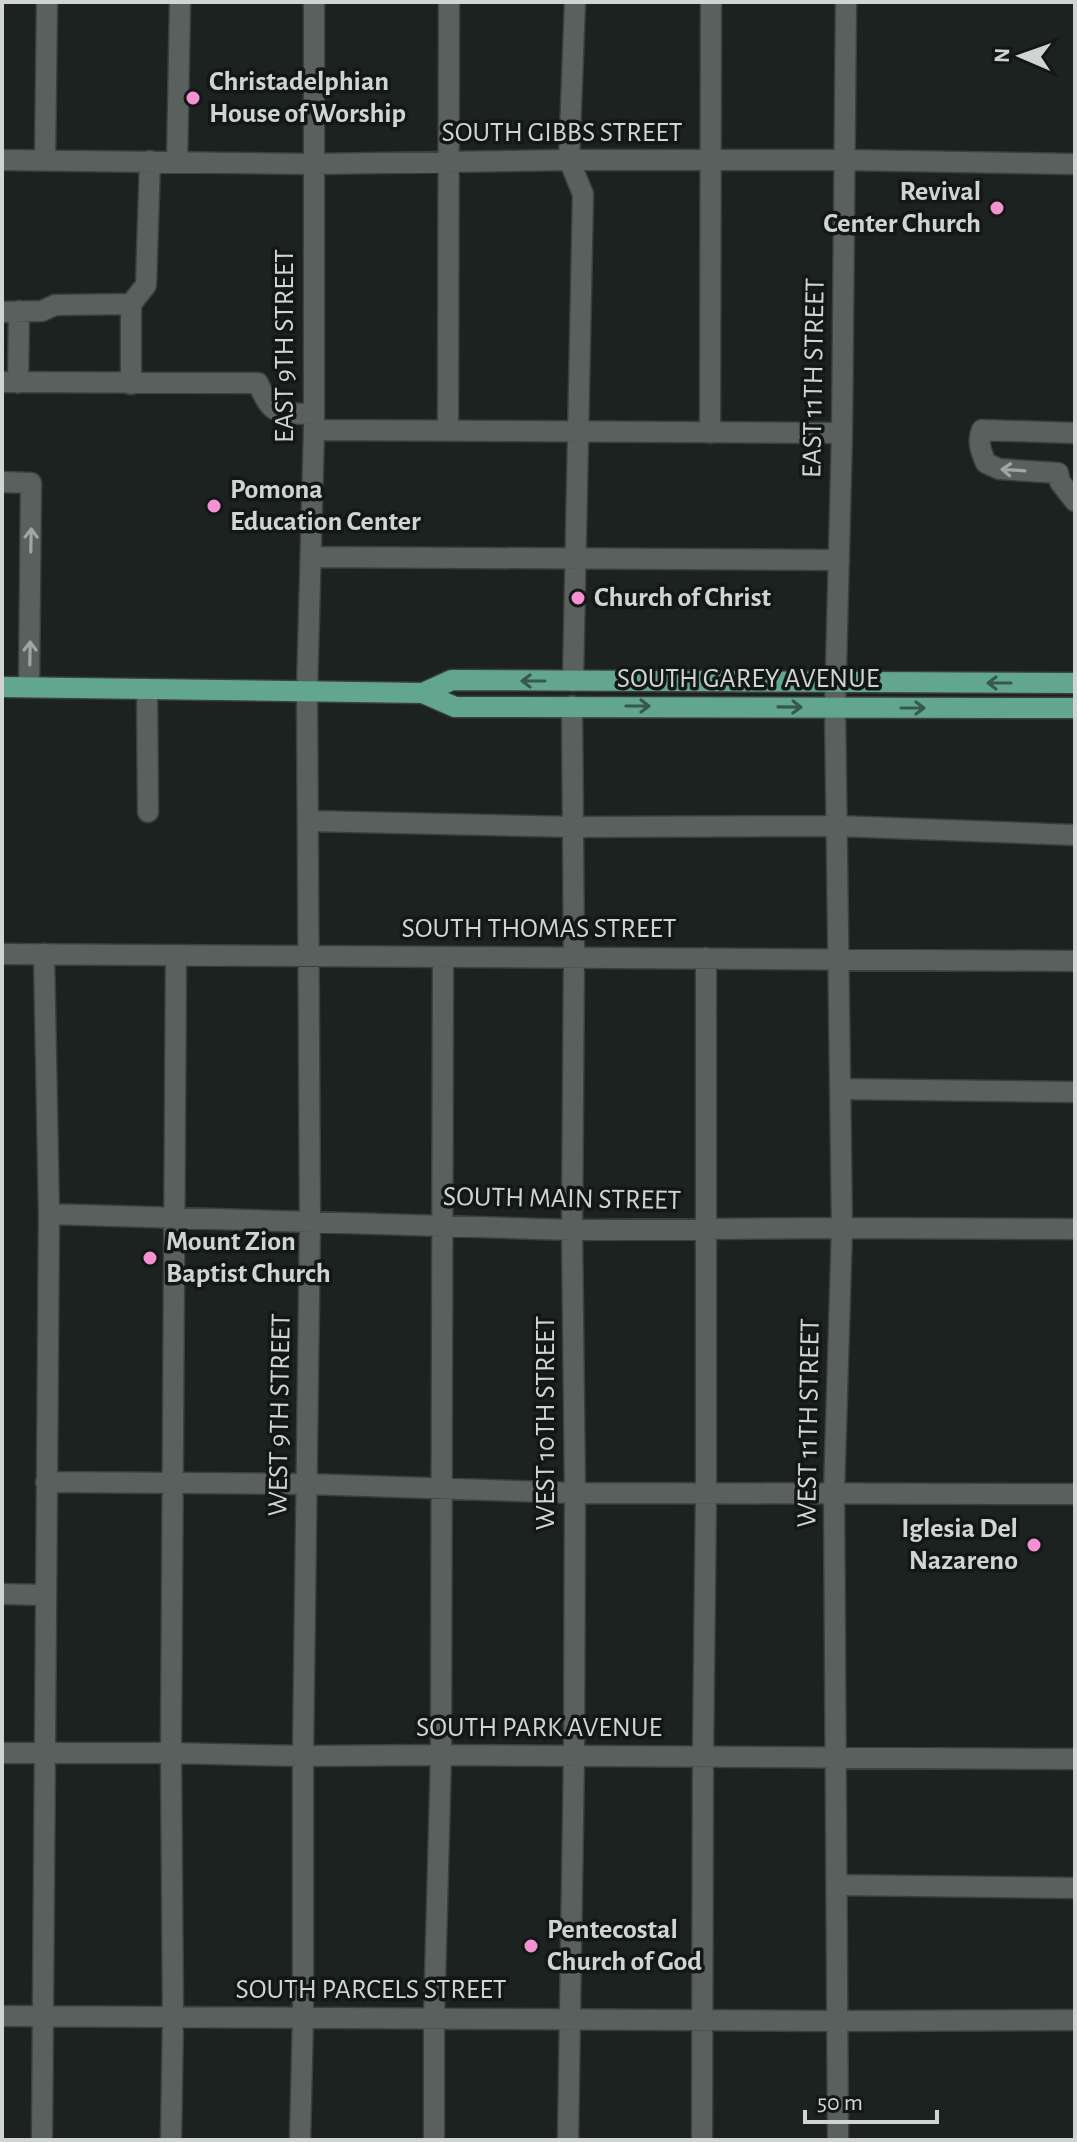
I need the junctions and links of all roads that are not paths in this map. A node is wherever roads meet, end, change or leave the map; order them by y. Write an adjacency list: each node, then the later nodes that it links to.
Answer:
1 (47, 2): 9 (street)
2 (180, 2): 14 (street)
3 (314, 2): 16 (street, EAST 9TH STREET)
4 (449, 2): 15 (street)
5 (575, 2): 10 (street)
6 (711, 2): 11 (street)
7 (846, 2): 12 (street, EAST 11TH STREET)
8 (2, 160): 9 (street, SOUTH GIBBS STREET)
9 (45, 160): 13 (street, SOUTH GIBBS STREET)
10 (569, 160): 11 (street, SOUTH GIBBS STREET); 15 (street, SOUTH GIBBS STREET); 24 (street)
11 (710, 160): 12 (street, SOUTH GIBBS STREET); 25 (street)
12 (846, 160): 17 (street, SOUTH GIBBS STREET); 26 (street, EAST 11TH STREET)
13 (150, 161): 14 (street, SOUTH GIBBS STREET); 18 (street)
14 (177, 162): 16 (street, SOUTH GIBBS STREET)
15 (448, 162): 16 (street, SOUTH GIBBS STREET); 23 (street)
16 (313, 164): 22 (street, EAST 9TH STREET)
17 (1075, 164)
18 (131, 304): 19 (street); 21 (street)
19 (11, 312): 20 (street)
20 (10, 383): 21 (street)
21 (131, 384): 22 (street)
22 (314, 422): 23 (street); 30 (street, EAST 9TH STREET)
23 (448, 431): 24 (street)
24 (578, 433): 25 (street); 31 (street)
25 (710, 433): 26 (street)
26 (842, 433): 32 (street, EAST 11TH STREET)
27 (1075, 433): 29 (street, one-way to 27)
28 (2, 482): 37 (street, one-way to 28)
29 (1075, 501)
30 (311, 557): 31 (street); 39 (street, EAST 9TH STREET)
31 (575, 558): 32 (street); 33 (street)
32 (839, 560): 34 (street, EAST 11TH STREET)
33 (573, 681): 34 (main road, SOUTH GAREY AVENUE); 40 (main road, SOUTH GAREY AVENUE, one-way to 40)
34 (835, 682): 35 (main road, SOUTH GAREY AVENUE, one-way to 34); 42 (street, EAST 11TH STREET)
35 (1075, 683)
36 (2, 687): 37 (main road, SOUTH GAREY AVENUE)
37 (29, 687): 38 (main road, SOUTH GAREY AVENUE)
38 (147, 689): 39 (main road, SOUTH GAREY AVENUE); 44 (street)
39 (307, 691): 40 (main road, SOUTH GAREY AVENUE); 45 (street, WEST 9TH STREET)
40 (423, 693): 41 (main road, SOUTH GAREY AVENUE)
41 (572, 706): 42 (main road, SOUTH GAREY AVENUE, one-way to 42); 47 (street, WEST 10TH STREET)
42 (835, 708): 43 (main road, SOUTH GAREY AVENUE, one-way to 43); 46 (street, WEST 11TH STREET)
43 (1075, 708)
44 (148, 812)
45 (308, 821): 47 (street); 52 (street, WEST 9TH STREET)
46 (837, 826): 47 (street); 48 (street); 56 (street, WEST 11TH STREET)
47 (574, 827): 54 (street, WEST 10TH STREET)
48 (1075, 835)
49 (2, 954): 50 (street, SOUTH THOMAS STREET)
50 (44, 954): 51 (street, SOUTH THOMAS STREET); 60 (street)
51 (176, 955): 52 (street, SOUTH THOMAS STREET); 61 (street)
52 (308, 956): 53 (street, SOUTH THOMAS STREET); 62 (street, WEST 9TH STREET)
53 (443, 957): 54 (street, SOUTH THOMAS STREET); 63 (street)
54 (574, 958): 55 (street, SOUTH THOMAS STREET); 67 (street, WEST 10TH STREET)
55 (706, 958): 56 (street, SOUTH THOMAS STREET); 65 (street)
56 (839, 958): 57 (street, SOUTH THOMAS STREET); 58 (street, WEST 11TH STREET)
57 (1075, 961)
58 (840, 1089): 59 (street); 64 (street, WEST 11TH STREET)
59 (1075, 1092)
60 (49, 1214): 61 (street, SOUTH MAIN STREET); 68 (street)
61 (173, 1217): 62 (street, SOUTH MAIN STREET); 69 (street)
62 (310, 1221): 63 (street, SOUTH MAIN STREET); 70 (street, WEST 9TH STREET)
63 (441, 1225): 67 (street, SOUTH MAIN STREET); 71 (street)
64 (842, 1228): 65 (street, SOUTH MAIN STREET); 66 (street, SOUTH MAIN STREET); 72 (street, WEST 11TH STREET)
65 (705, 1229): 67 (street, SOUTH MAIN STREET); 74 (street)
66 (1075, 1229)
67 (572, 1230): 73 (street, WEST 10TH STREET)
68 (46, 1482): 69 (street); 77 (street)
69 (172, 1483): 70 (street); 80 (street)
70 (307, 1484): 71 (street); 82 (street, WEST 9TH STREET)
71 (442, 1489): 73 (street); 81 (street)
72 (834, 1492): 74 (street); 75 (street); 85 (street, WEST 11TH STREET)
73 (575, 1493): 74 (street); 83 (street, WEST 10TH STREET)
74 (706, 1493): 84 (street)
75 (1075, 1494)
76 (2, 1594): 77 (street)
77 (45, 1595): 78 (street)
78 (44, 1752): 79 (street, SOUTH PARK AVENUE); 80 (street, SOUTH PARK AVENUE); 90 (street)
79 (2, 1753)
80 (171, 1753): 82 (street, SOUTH PARK AVENUE); 91 (street)
81 (441, 1755): 82 (street, SOUTH PARK AVENUE); 83 (street, SOUTH PARK AVENUE); 93 (street)
82 (303, 1756): 92 (street, WEST 9TH STREET)
83 (574, 1756): 84 (street, SOUTH PARK AVENUE); 94 (street, WEST 10TH STREET)
84 (703, 1756): 85 (street, SOUTH PARK AVENUE); 95 (street)
85 (837, 1757): 86 (street, SOUTH PARK AVENUE); 87 (street, WEST 11TH STREET)
86 (1075, 1759)
87 (837, 1885): 88 (street); 97 (street, WEST 11TH STREET)
88 (1075, 1888)
89 (2, 2016): 90 (street, SOUTH PARCELS STREET)
90 (43, 2017): 91 (street, SOUTH PARCELS STREET); 98 (street)
91 (173, 2017): 92 (street, SOUTH PARCELS STREET); 99 (street)
92 (303, 2017): 93 (street, SOUTH PARCELS STREET); 100 (street, WEST 9TH STREET)
93 (434, 2018): 94 (street, SOUTH PARCELS STREET); 101 (street)
94 (571, 2019): 95 (street, SOUTH PARCELS STREET); 102 (street, WEST 10TH STREET)
95 (702, 2020): 97 (street, SOUTH PARCELS STREET); 103 (street)
96 (1075, 2020): 97 (street, SOUTH PARCELS STREET)
97 (838, 2021): 104 (street, WEST 11TH STREET)
98 (42, 2140)
99 (171, 2140)
100 (300, 2140)
101 (434, 2140)
102 (568, 2140)
103 (702, 2140)
104 (838, 2140)

